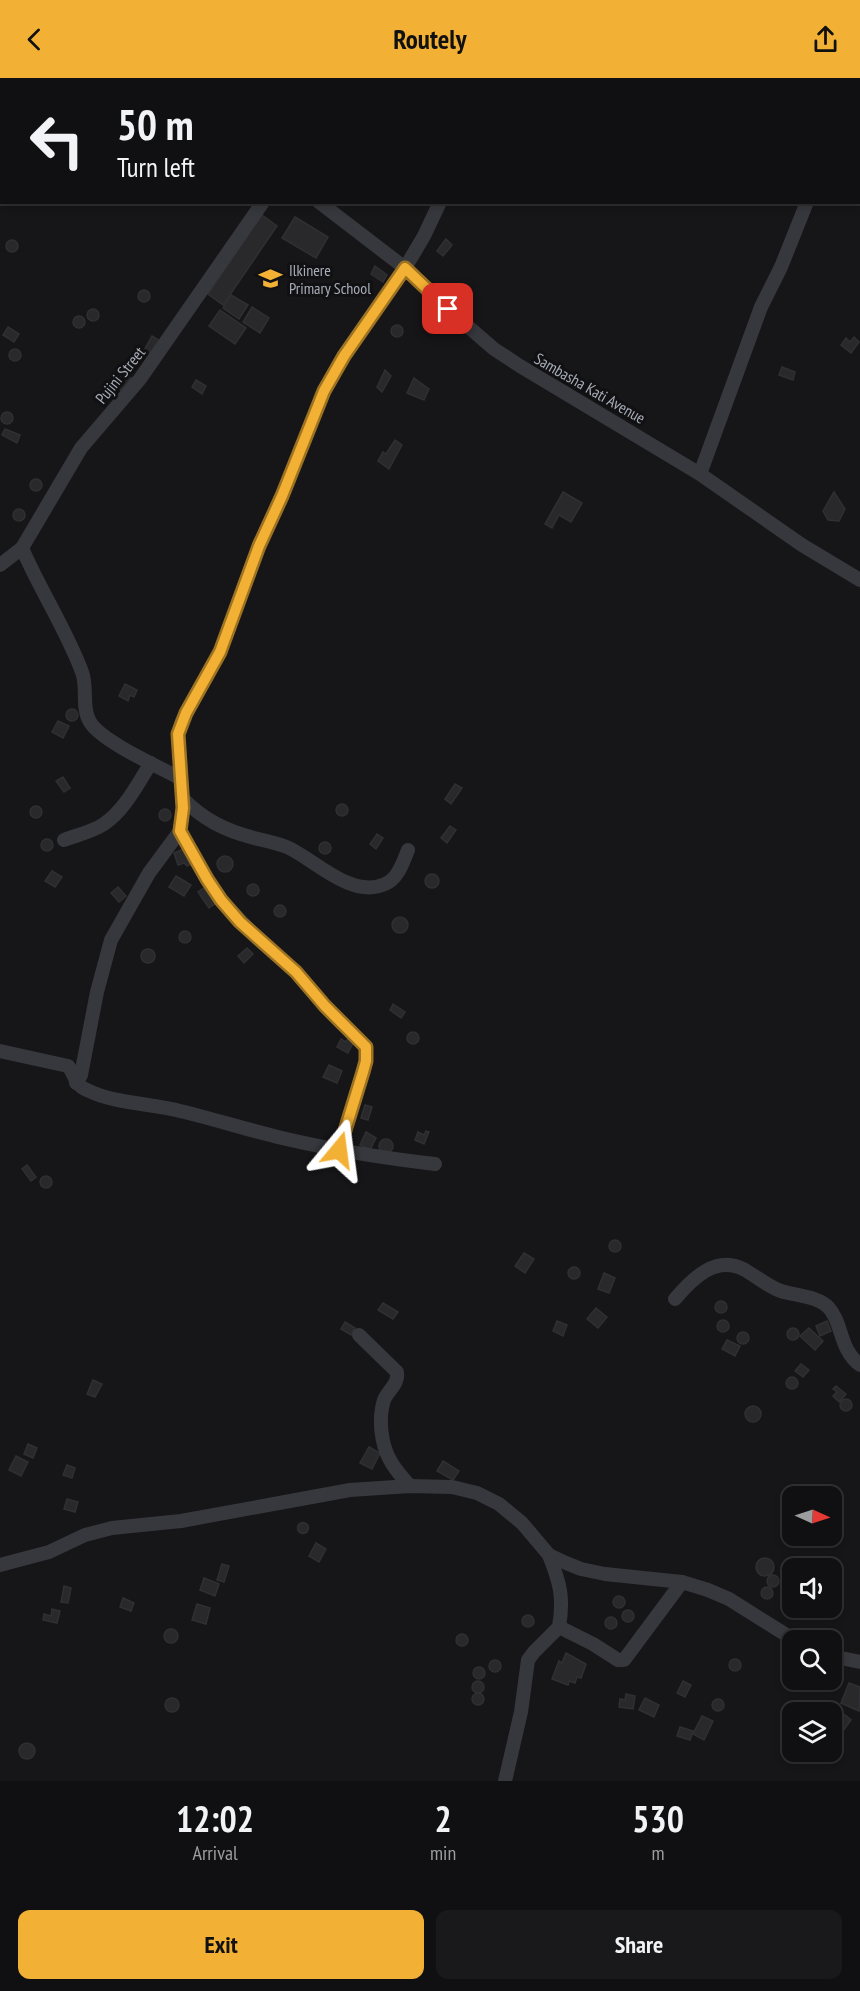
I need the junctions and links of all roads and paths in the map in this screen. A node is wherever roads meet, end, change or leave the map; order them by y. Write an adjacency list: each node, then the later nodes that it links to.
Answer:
1 (262, 204): 7 (street, Pujini Street)
2 (323, 204): 5 (street, Sambasha Kati Avenue)
3 (439, 204): 5 (street)
4 (806, 204): 6 (street)
5 (405, 268): 6 (street, Sambasha Kati Avenue); 11 (street)
6 (700, 474): 9 (street, Sambasha Kati Avenue)
7 (22, 548): 8 (street, Pujini Street); 10 (street)
8 (0, 565)
9 (860, 580)
10 (151, 763): 11 (street); 14 (street)
11 (180, 778): 12 (street)
12 (182, 798): 13 (street); 15 (street)
13 (180, 831): 17 (street); 18 (street)
14 (64, 840)
15 (408, 850)
16 (0, 1051): 17 (street)
17 (76, 1083): 18 (street)
18 (339, 1150): 19 (street)
19 (435, 1164)
20 (675, 1299): 22 (street)
21 (359, 1335): 23 (street)
22 (860, 1365)
23 (410, 1486): 24 (street); 25 (street)
24 (549, 1555): 26 (street); 27 (street)
25 (0, 1565)
26 (682, 1582): 27 (street); 28 (street)
27 (559, 1627): 31 (street)
28 (782, 1632)
29 (842, 1658): 30 (street)
30 (860, 1662)
31 (505, 1781)

